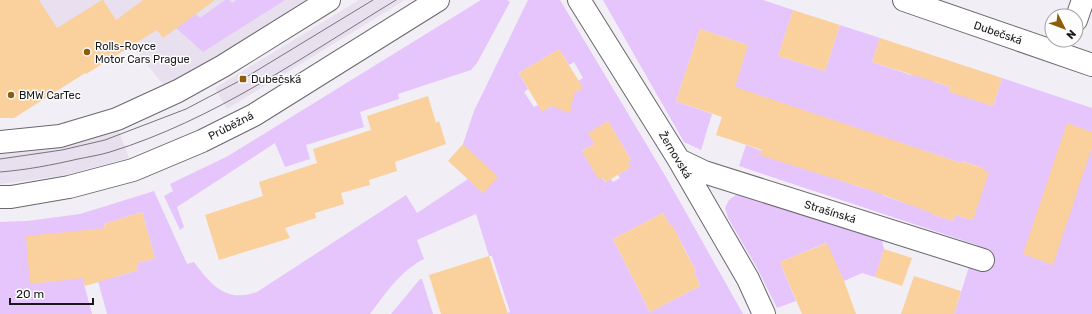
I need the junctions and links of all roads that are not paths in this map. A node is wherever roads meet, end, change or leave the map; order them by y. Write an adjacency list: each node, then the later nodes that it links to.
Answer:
1 (329, 0): 8 (street)
2 (438, 0): 10 (street, Průběžná)
3 (579, 0): 9 (street, Žernovská)
4 (904, 0): 5 (street, Dubečská)
5 (1044, 41)
6 (1067, 48): 7 (street, Dubečská)
7 (1092, 64)
8 (0, 142)
9 (679, 160): 11 (street, Strašínská); 12 (street, Žernovská)
10 (0, 197)
11 (982, 260)
12 (764, 314)

